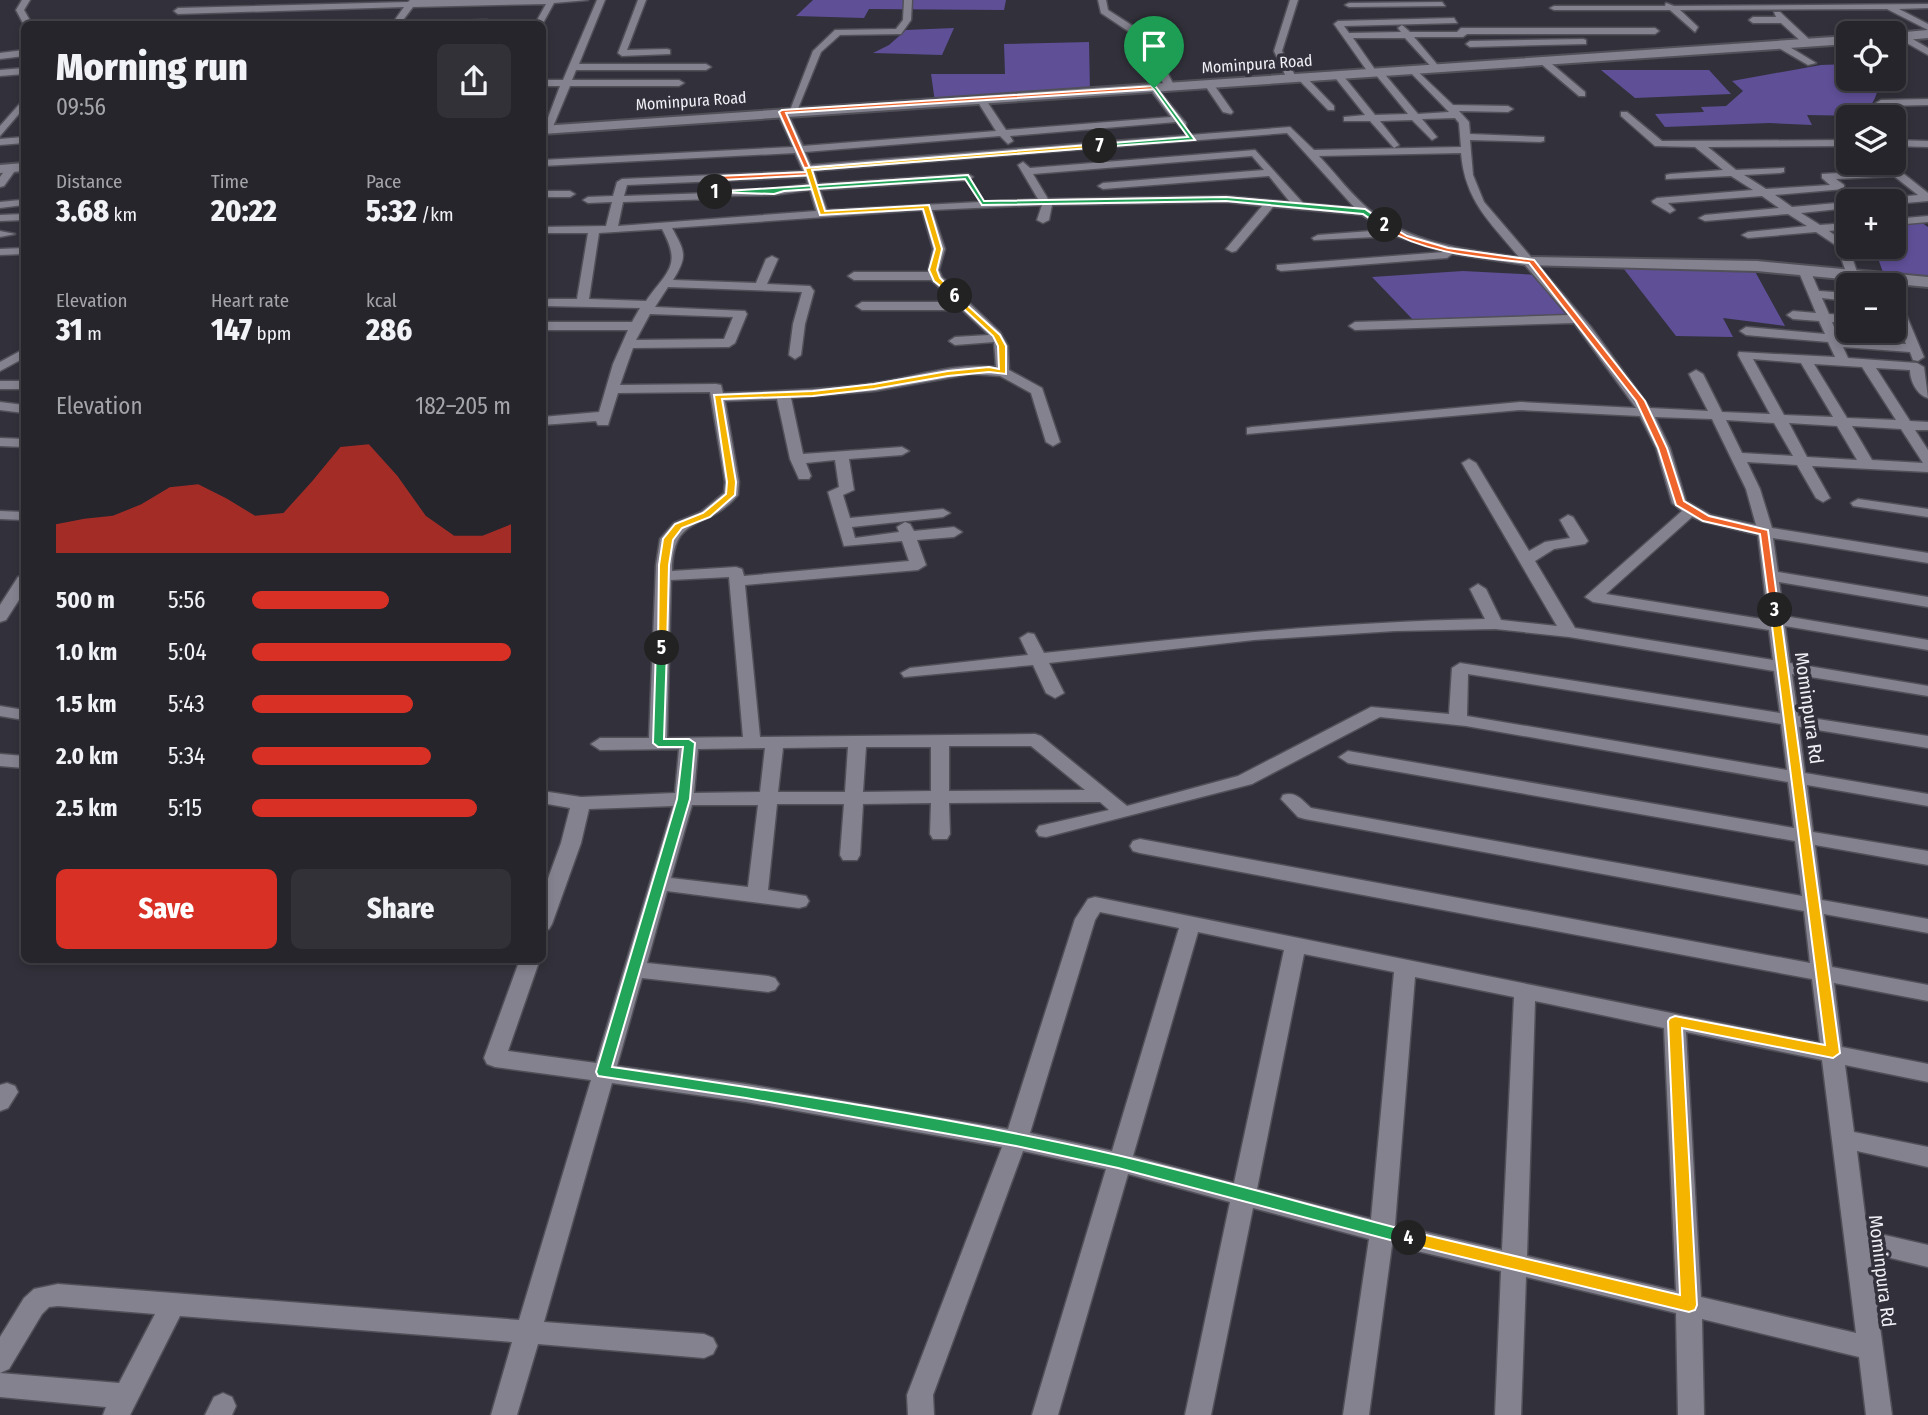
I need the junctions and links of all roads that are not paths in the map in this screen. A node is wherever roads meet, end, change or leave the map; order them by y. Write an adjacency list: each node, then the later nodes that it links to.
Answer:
1 (26, 0): 38 (street)
2 (237, 0): 24 (street)
3 (552, 0): 4 (street); 13 (street); 41 (street)
4 (584, 0)
5 (601, 0): 67 (street)
6 (642, 0): 59 (street)
7 (908, 0): 88 (street)
8 (1102, 0): 80 (street)
9 (1294, 0): 75 (street)
10 (1545, 0): 20 (street)
11 (1664, 0): 21 (street)
12 (1878, 0): 22 (street)
13 (500, 1): 14 (street); 25 (street)
14 (411, 2): 24 (street); 30 (street)
15 (1372, 2): 16 (street); 17 (street)
16 (1440, 2): 42 (street)
17 (1349, 5)
18 (1767, 5): 21 (street); 22 (street); 35 (street)
19 (1928, 6): 22 (street)
20 (1554, 8): 21 (street); 45 (street)
21 (1672, 8): 34 (street)
22 (1890, 8): 44 (street)
23 (178, 11): 24 (street)
24 (225, 13)
25 (492, 13): 27 (street); 40 (street)
26 (415, 15): 30 (street)
27 (440, 15)
28 (374, 16): 32 (street)
29 (388, 16): 30 (street)
30 (402, 16): 39 (street)
31 (1795, 18): 35 (street)
32 (265, 19)
33 (1630, 19): 34 (street)
34 (1685, 19): 36 (street); 46 (street)
35 (1784, 19): 37 (street); 56 (street)
36 (1698, 20)
37 (1748, 20)
38 (26, 21)
39 (398, 21)
40 (488, 21)
41 (542, 21)
42 (1454, 21): 43 (street); 48 (street)
43 (1397, 22): 50 (street); 52 (street)
44 (1928, 27)
45 (1573, 30): 47 (street); 48 (street); 55 (street)
46 (1695, 30)
47 (1655, 31)
48 (1462, 33): 50 (street); 57 (street)
49 (1928, 34): 51 (main road)
50 (1408, 35): 52 (street); 69 (street)
51 (1906, 35)
52 (1346, 36): 73 (street)
53 (1906, 40): 60 (street)
54 (1836, 41): 56 (main road, Mominpura Road)
55 (1583, 42): 57 (street); 63 (street)
56 (1808, 43): 58 (main road, Mominpura Road)
57 (1470, 44): 66 (street)
58 (1780, 45): 63 (main road, Mominpura Road); 65 (street)
59 (667, 52)
60 (1928, 52)
61 (21, 53): 62 (street)
62 (0, 56)
63 (1599, 57): 64 (main road, Mominpura Road)
64 (1543, 61): 66 (main road, Mominpura Road); 82 (street)
65 (1811, 63)
66 (1485, 65): 69 (main road, Mominpura Road)
67 (574, 67): 68 (street); 77 (street)
68 (706, 67)
69 (1436, 69): 70 (main road, Mominpura Road)
70 (1413, 70): 73 (main road, Mominpura Road); 90 (street)
71 (21, 71): 72 (street)
72 (0, 73)
73 (1376, 73): 74 (main road, Mominpura Road); 94 (street)
74 (1338, 75): 75 (main road, Mominpura Road); 95 (street)
75 (1297, 78): 79 (main road, Mominpura Road); 86 (street)
76 (546, 83): 77 (street)
77 (568, 83): 78 (street); 99 (street)
78 (679, 83)
79 (1209, 85): 80 (main road, Mominpura Road); 89 (street)
80 (1170, 87): 81 (main road, Mominpura Road)
81 (1154, 88): 83 (main road, Mominpura Road); 96 (street)
82 (1582, 94)
83 (981, 99): 88 (main road, Mominpura Road); 102 (street)
84 (1928, 102): 85 (street)
85 (1881, 103)
86 (1331, 108)
87 (1508, 109): 90 (street)
88 (787, 111): 101 (main road, Mominpura Road); 115 (street)
89 (1228, 112)
90 (1454, 112): 94 (street); 111 (street)
91 (1624, 114): 109 (street)
92 (0, 116): 93 (street)
93 (19, 116): 100 (street)
94 (1417, 117): 95 (street); 103 (street)
95 (1373, 118): 97 (street); 113 (street)
96 (1178, 119): 102 (street); 104 (street)
97 (1347, 119)
98 (21, 127): 100 (street)
99 (546, 128)
100 (2, 130)
101 (546, 130)
102 (1002, 132): 115 (street); 117 (street)
103 (1432, 136)
104 (1193, 138): 117 (street); 118 (street); 120 (street)
105 (1354, 139): 116 (street)
106 (1540, 139): 111 (street)
107 (21, 140): 108 (street)
108 (0, 142)
109 (1697, 143): 110 (street); 128 (street)
110 (1836, 143)
111 (1465, 144): 116 (street); 178 (street)
112 (1906, 144): 114 (street)
113 (1394, 145)
114 (1925, 146)
115 (800, 148): 121 (street); 125 (street)
116 (1362, 150): 118 (street)
117 (1015, 153): 119 (street); 126 (street)
118 (1311, 153): 155 (street)
119 (957, 157): 125 (street); 136 (street)
120 (1210, 157): 122 (street); 127 (street)
121 (546, 163)
122 (1090, 166): 126 (street); 134 (street)
123 (12, 168): 133 (street)
124 (1780, 170): 128 (street)
125 (809, 171): 132 (street); 135 (street)
126 (1027, 172): 146 (street)
127 (1272, 173): 134 (street); 150 (street)
128 (1734, 173): 131 (street); 137 (street)
129 (1849, 175): 137 (street)
130 (1899, 175): 141 (street)
131 (1670, 177)
132 (718, 178): 140 (street); 144 (street)
133 (0, 184)
134 (1103, 186): 142 (street)
135 (814, 187): 136 (street); 140 (street); 156 (street)
136 (975, 190): 146 (street); 151 (street)
137 (1764, 192): 153 (street); 154 (street)
138 (546, 194): 139 (street)
139 (570, 194)
140 (715, 195): 144 (street); 162 (street)
141 (1928, 198): 145 (street)
142 (1112, 199): 146 (street); 147 (street)
143 (588, 200): 144 (street)
144 (618, 200): 169 (street)
145 (1906, 200)
146 (1046, 201): 161 (street)
147 (1271, 202): 150 (street); 173 (street)
148 (20, 203): 149 (street)
149 (0, 205)
150 (1299, 205): 155 (street)
151 (926, 206): 156 (street); 184 (street)
152 (1836, 206): 154 (street)
153 (1670, 210)
154 (1791, 210): 159 (street); 166 (street)
155 (1365, 212): 170 (street)
156 (822, 213): 162 (street)
157 (0, 218): 158 (street)
158 (21, 218)
159 (1705, 218)
160 (1928, 219): 163 (street)
161 (1043, 220)
162 (709, 221): 164 (street)
163 (1906, 221)
164 (665, 225): 169 (street); 187 (street)
165 (1836, 227): 166 (street)
166 (1820, 229): 171 (street); 182 (street)
167 (546, 230): 168 (street)
168 (594, 230): 169 (street); 191 (street)
169 (611, 230)
170 (1395, 233): 172 (street); 176 (street)
171 (1748, 235)
172 (1318, 238)
173 (1232, 249)
174 (21, 251): 175 (street)
175 (0, 252)
176 (1468, 254): 178 (street); 179 (street)
177 (772, 259): 188 (street)
178 (1531, 261): 180 (main road); 199 (street)
179 (1280, 267)
180 (1804, 270): 181 (main road); 189 (street)
181 (1836, 273)
182 (1851, 273)
183 (854, 276): 184 (street)
184 (936, 276): 194 (street)
185 (1906, 282): 186 (main road)
186 (1928, 282)
187 (665, 283): 188 (street); 195 (street)
188 (760, 287): 210 (street)
189 (1814, 294): 190 (street); 197 (street)
190 (1836, 296)
191 (582, 302): 192 (street); 195 (street)
192 (549, 303)
193 (862, 306): 194 (street)
194 (965, 306): 205 (street)
195 (647, 307): 201 (street); 208 (street)
196 (1793, 315): 197 (street)
197 (1824, 318): 198 (street); 206 (street)
198 (1836, 318)
199 (1575, 319): 202 (street); 225 (street)
200 (546, 326): 201 (street)
201 (636, 326): 208 (street)
202 (1354, 326)
203 (1746, 331): 206 (street)
204 (1906, 336): 209 (street)
205 (998, 338): 207 (street); 215 (street)
206 (1834, 340): 209 (street); 212 (street)
207 (955, 341)
208 (628, 344): 219 (street)
209 (1914, 349): 214 (street)
210 (795, 355)
211 (1805, 359): 212 (street); 227 (street); 229 (street)
212 (1843, 362): 213 (street)
213 (1867, 364): 214 (street); 230 (street)
214 (1917, 367): 221 (street)
215 (1003, 372): 220 (street); 234 (street)
216 (1696, 374): 226 (street, Mominpura Rd)
217 (0, 385): 218 (street)
218 (21, 386)
219 (612, 389): 222 (street); 228 (street)
220 (783, 394): 222 (street); 239 (street)
221 (1928, 394)
222 (718, 397): 261 (street)
223 (0, 406): 224 (street)
224 (21, 410)
225 (1645, 410): 226 (street); 232 (street); 248 (street)
226 (1716, 416): 227 (street); 238 (street, Mominpura Rd)
227 (1779, 419): 229 (street); 240 (street)
228 (546, 421)
229 (1841, 422): 230 (street); 243 (street)
230 (1905, 425): 231 (street); 241 (street)
231 (1928, 426)
232 (1252, 431)
233 (0, 442): 235 (street)
234 (1052, 442)
235 (21, 443)
236 (902, 451): 237 (street)
237 (842, 457): 239 (street); 255 (street)
238 (1737, 457): 240 (street); 257 (street, Mominpura Rd)
239 (797, 459): 245 (street)
240 (1803, 461): 243 (street); 246 (street)
241 (1928, 461)
242 (1469, 463): 260 (street)
243 (1867, 464): 244 (street)
244 (1928, 468)
245 (804, 476)
246 (1823, 498)
247 (1858, 503): 250 (street)
248 (1691, 510): 257 (street); 268 (street)
249 (943, 513): 253 (street)
250 (1928, 513)
251 (0, 515): 252 (street)
252 (21, 516)
253 (902, 517): 255 (street); 258 (street)
254 (1567, 520): 260 (street)
255 (844, 523): 258 (street)
256 (954, 531): 258 (street)
257 (1765, 532): 259 (street); 262 (street, Mominpura Rd)
258 (908, 536): 263 (street)
259 (1928, 558)
260 (1527, 559): 270 (street)
261 (664, 576): 263 (street); 286 (street)
262 (1771, 576): 266 (street); 268 (street, Mominpura Rd)
263 (738, 581): 284 (street)
264 (21, 585): 267 (street)
265 (1478, 589): 269 (street)
266 (1928, 602)
267 (0, 617)
268 (1776, 623): 272 (street); 274 (street, Mominpura Rd)
269 (1495, 624): 270 (street); 273 (street)
270 (1569, 632): 274 (street)
271 (1028, 638): 273 (street)
272 (1928, 645)
273 (1039, 659): 275 (street); 277 (street)
274 (1783, 667): 276 (street); 280 (street, Mominpura Rd)
275 (910, 673)
276 (1928, 691)
277 (1055, 693)
278 (0, 711): 279 (street)
279 (21, 714)
280 (1790, 719): 281 (street); 288 (street); 293 (street, Mominpura Rd)
281 (1458, 720): 293 (street); 303 (street)
282 (940, 740): 283 (street); 294 (street); 297 (street)
283 (857, 741): 285 (street); 296 (street)
284 (752, 742): 285 (street); 287 (street)
285 (775, 742): 299 (street)
286 (658, 743): 287 (street); 289 (street)
287 (689, 743): 298 (street)
288 (1928, 743)
289 (600, 744)
290 (1348, 757): 306 (street)
291 (0, 760): 292 (street)
292 (21, 762)
293 (1797, 778): 301 (street); 306 (street, Mominpura Rd)
294 (1104, 796): 297 (street); 303 (street)
295 (546, 798): 302 (street)
296 (854, 798): 297 (street); 299 (street); 308 (street)
297 (942, 798): 305 (street)
298 (684, 799): 299 (street); 302 (street); 310 (street)
299 (767, 799): 311 (street)
300 (1290, 799): 313 (street)
301 (1928, 800)
302 (581, 803): 314 (street)
303 (1125, 813): 304 (street)
304 (1046, 831)
305 (940, 834)
306 (1805, 836): 309 (street); 313 (street, Mominpura Rd)
307 (1140, 846): 321 (street)
308 (850, 855)
309 (1928, 858)
310 (659, 883): 311 (street); 320 (street)
311 (757, 896): 312 (street)
312 (799, 901)
313 (1814, 905): 316 (street); 321 (street, Mominpura Rd)
314 (546, 913)
315 (1191, 923): 317 (street); 330 (street); 332 (street)
316 (1928, 926)
317 (1295, 946): 319 (street); 333 (street)
318 (529, 963): 327 (street)
319 (1405, 968): 323 (street); 334 (street)
320 (634, 969): 322 (street); 327 (street)
321 (1823, 972): 324 (street); 326 (street, Mominpura Rd)
322 (768, 984)
323 (1525, 992): 325 (street); 337 (street)
324 (1928, 993)
325 (1675, 1021): 326 (street); 339 (street)
326 (1833, 1053): 328 (street); 329 (street, Mominpura Rd)
327 (603, 1072): 330 (street); 340 (street)
328 (1928, 1073)
329 (1844, 1139): 331 (street); 335 (street, Mominpura Rd)
330 (1016, 1140): 332 (street); 347 (street)
331 (1928, 1157)
332 (1118, 1162): 333 (street); 348 (street)
333 (1244, 1195): 334 (street); 349 (street)
334 (1382, 1232): 337 (street); 350 (street)
335 (1857, 1239): 336 (street); 342 (street, Mominpura Rd)
336 (1928, 1256)
337 (1514, 1263): 339 (street); 351 (street)
338 (173, 1305): 340 (street); 343 (street); 345 (street)
339 (1689, 1305): 342 (street); 352 (street)
340 (527, 1334): 341 (street); 346 (street)
341 (704, 1346)
342 (1870, 1348): 353 (street, Mominpura Rd)
343 (0, 1362)
344 (0, 1385): 345 (street)
345 (121, 1405)
346 (504, 1415)
347 (921, 1415)
348 (1045, 1415)
349 (1198, 1415)
350 (1356, 1415)
351 (1508, 1415)
352 (1691, 1415)
353 (1879, 1415)

